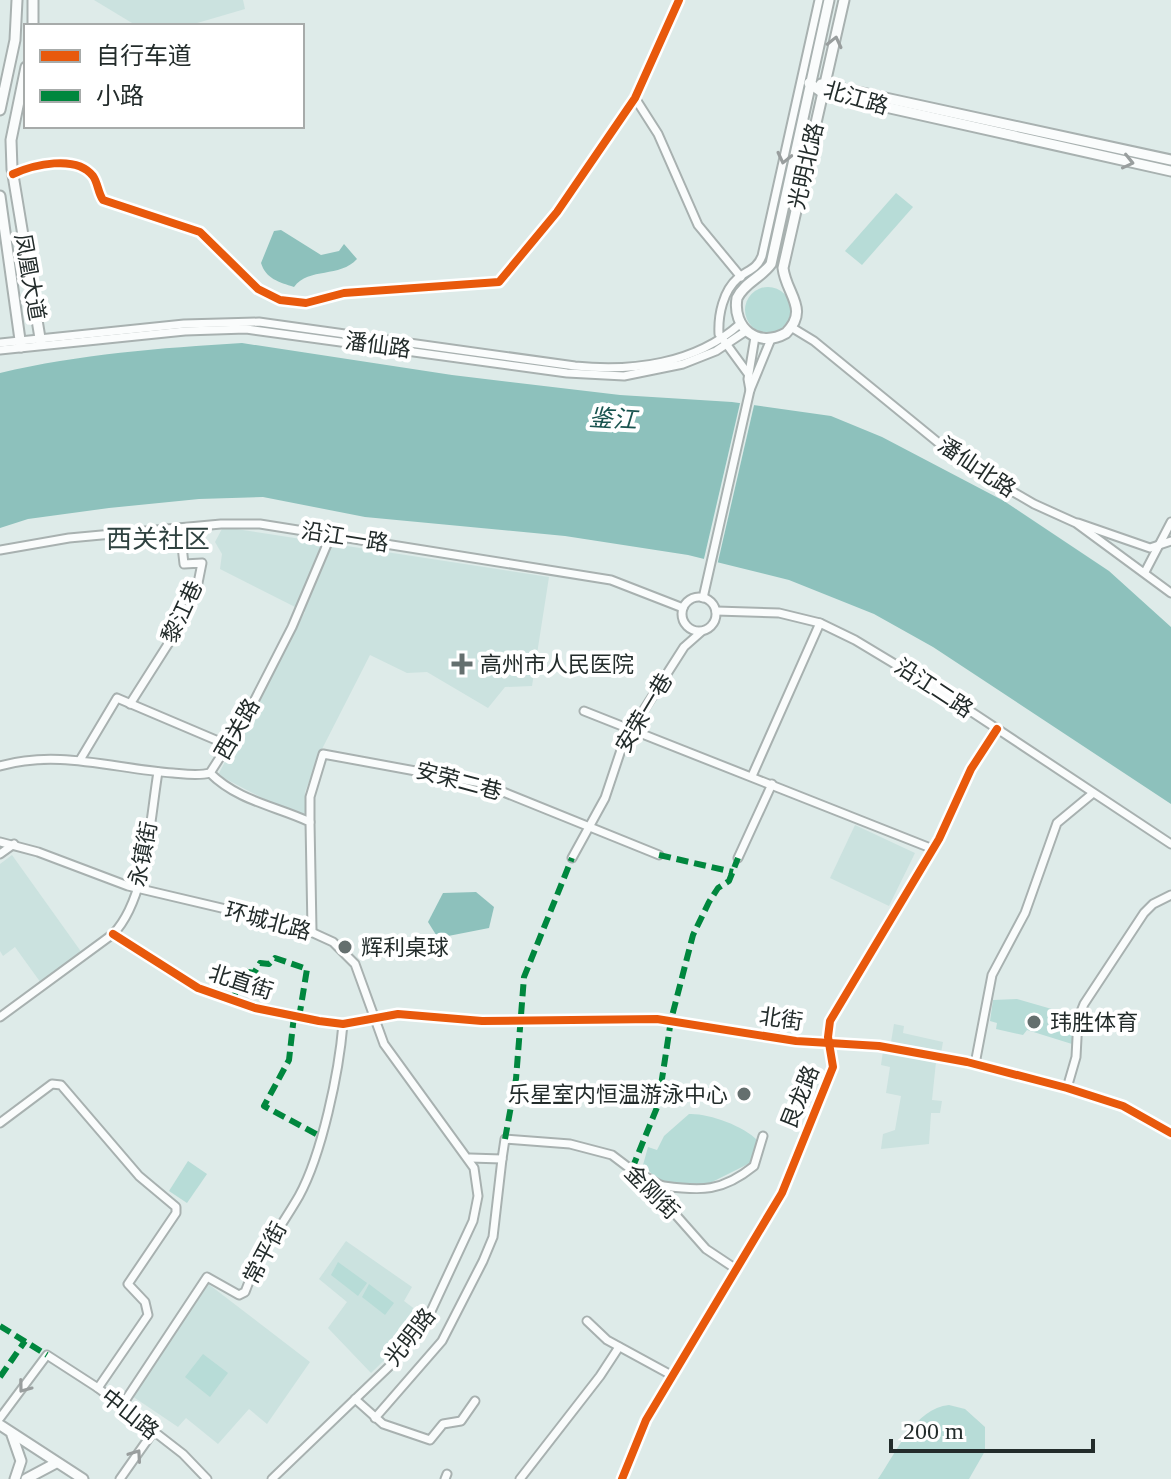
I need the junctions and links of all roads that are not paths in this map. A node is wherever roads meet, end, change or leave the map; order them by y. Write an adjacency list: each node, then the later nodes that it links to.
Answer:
1 (17, 0): 12 (main road)
2 (33, 0): 7 (main road)
3 (679, 0): 11 (street)
4 (819, 0): 9 (street)
5 (829, 0): 9 (main road, 光明北路)
6 (844, 0): 10 (main road, 光明北路, one-way to 6)
7 (33, 24)
8 (24, 77): 15 (main road, 凤凰大道)
9 (805, 82): 10 (main road, 北江路); 17 (main road, 光明北路); 18 (street, one-way to 18)
10 (824, 88): 13 (main road, 北江路); 14 (main road, 北江路, one-way to 14); 19 (main road, 光明北路)
11 (635, 98): 15 (street); 18 (street)
12 (0, 110)
13 (1171, 160)
14 (1171, 171)
15 (13, 174): 23 (main road, 凤凰大道)
16 (0, 196): 26 (main road, 凤凰大道)
17 (759, 278): 18 (main road); 19 (main road)
18 (743, 280): 21 (main road); 24 (street)
19 (788, 285): 20 (main road, 光明北路)
20 (791, 327): 22 (main road); 31 (street, 潘仙北路)
21 (747, 331): 22 (main road); 24 (street, 潘仙路); 28 (street)
22 (771, 339): 29 (street)
23 (41, 340): 24 (street, 潘仙路); 26 (street, 潘仙路)
24 (724, 342): 28 (street)
25 (0, 343): 26 (street, 潘仙路)
26 (21, 343): 27 (street, 潘仙路)
27 (0, 350)
28 (749, 375): 29 (street)
29 (750, 390): 39 (street)
30 (1171, 522): 35 (street)
31 (1076, 523): 35 (street); 37 (street, 潘仙北路)
32 (180, 528): 33 (street, 沿江一路); 36 (street, 沿江一路); 46 (street, 黎江巷)
33 (331, 535): 40 (street, 沿江一路); 50 (street, 西关路)
34 (1171, 541): 35 (street)
35 (1154, 548): 37 (street)
36 (0, 550)
37 (1145, 572): 38 (street, 潘仙北路)
38 (1171, 593)
39 (703, 598): 40 (street); 41 (street)
40 (683, 608): 43 (street)
41 (716, 611): 42 (street, 沿江二路); 44 (street)
42 (820, 623): 48 (street, 沿江二路); 55 (street)
43 (685, 624): 44 (street); 45 (street)
44 (701, 632): 45 (street)
45 (684, 647): 49 (street, 安荣一巷)
46 (130, 704): 50 (street); 51 (street)
47 (584, 711): 49 (street)
48 (997, 729): 57 (street, 沿江二路); 63 (street, 艮龙路)
49 (631, 731): 55 (street); 59 (street, 安荣一巷)
50 (230, 746): 54 (street, 西关路)
51 (80, 760): 52 (street, 西关路); 53 (street, 西关路)
52 (0, 766)
53 (158, 772): 54 (street, 西关路); 68 (street, 永镇街)
54 (210, 773): 58 (street)
55 (752, 776): 56 (street)
56 (772, 784): 63 (street); 67 (street)
57 (1092, 794): 62 (street, 沿江二路); 76 (street)
58 (310, 822): 59 (street, 安荣二巷); 70 (street)
59 (589, 825): 65 (street); 66 (street, 安荣一巷)
60 (0, 842): 61 (street, 环城北路)
61 (14, 844): 64 (street); 68 (street, 环城北路)
62 (1171, 844)
63 (933, 849): 75 (street, 艮龙路)
64 (0, 854)
65 (659, 855)
66 (572, 858)
67 (738, 858)
68 (138, 889): 70 (street, 环城北路); 71 (street, 永镇街)
69 (1171, 895): 77 (street)
70 (312, 930): 73 (street, 环城北路)
71 (113, 934): 72 (street, 永镇街); 74 (street, 北直街)
72 (0, 1017)
73 (372, 1018): 74 (street, 北直街); 75 (street, 北街); 81 (street, 环城北路)
74 (343, 1024): 91 (street, 常平街)
75 (829, 1042): 76 (street, 北街); 84 (street, 艮龙路)
76 (975, 1064): 77 (street, 北街)
77 (1067, 1088): 79 (street, 北街)
78 (0, 1123): 88 (street)
79 (1171, 1133)
80 (763, 1136): 83 (street)
81 (470, 1158): 82 (street); 89 (street, 光明路)
82 (502, 1159): 83 (street, 金刚街); 93 (street)
83 (639, 1175): 84 (street, 金刚街)
84 (736, 1269): 87 (street, 艮龙路)
85 (587, 1321): 86 (street)
86 (619, 1347): 87 (street); 104 (street)
87 (673, 1376): 105 (street, 艮龙路)
88 (98, 1388): 91 (street, 中山路); 92 (street, 中山路, one-way to 92)
89 (355, 1399): 93 (street); 103 (street, 光明路)
90 (475, 1401): 93 (street)
91 (121, 1407): 96 (street, 中山路)
92 (0, 1418)
93 (375, 1418)
94 (0, 1425): 95 (main road)
95 (10, 1432): 97 (main road); 98 (main road)
96 (153, 1432): 101 (street, one-way to 96); 102 (street, 中山路)
97 (56, 1463): 99 (main road); 100 (main road)
98 (15, 1479)
99 (26, 1479)
100 (83, 1479)
101 (120, 1479)
102 (207, 1479)
103 (272, 1479)
104 (520, 1479)
105 (622, 1479)

